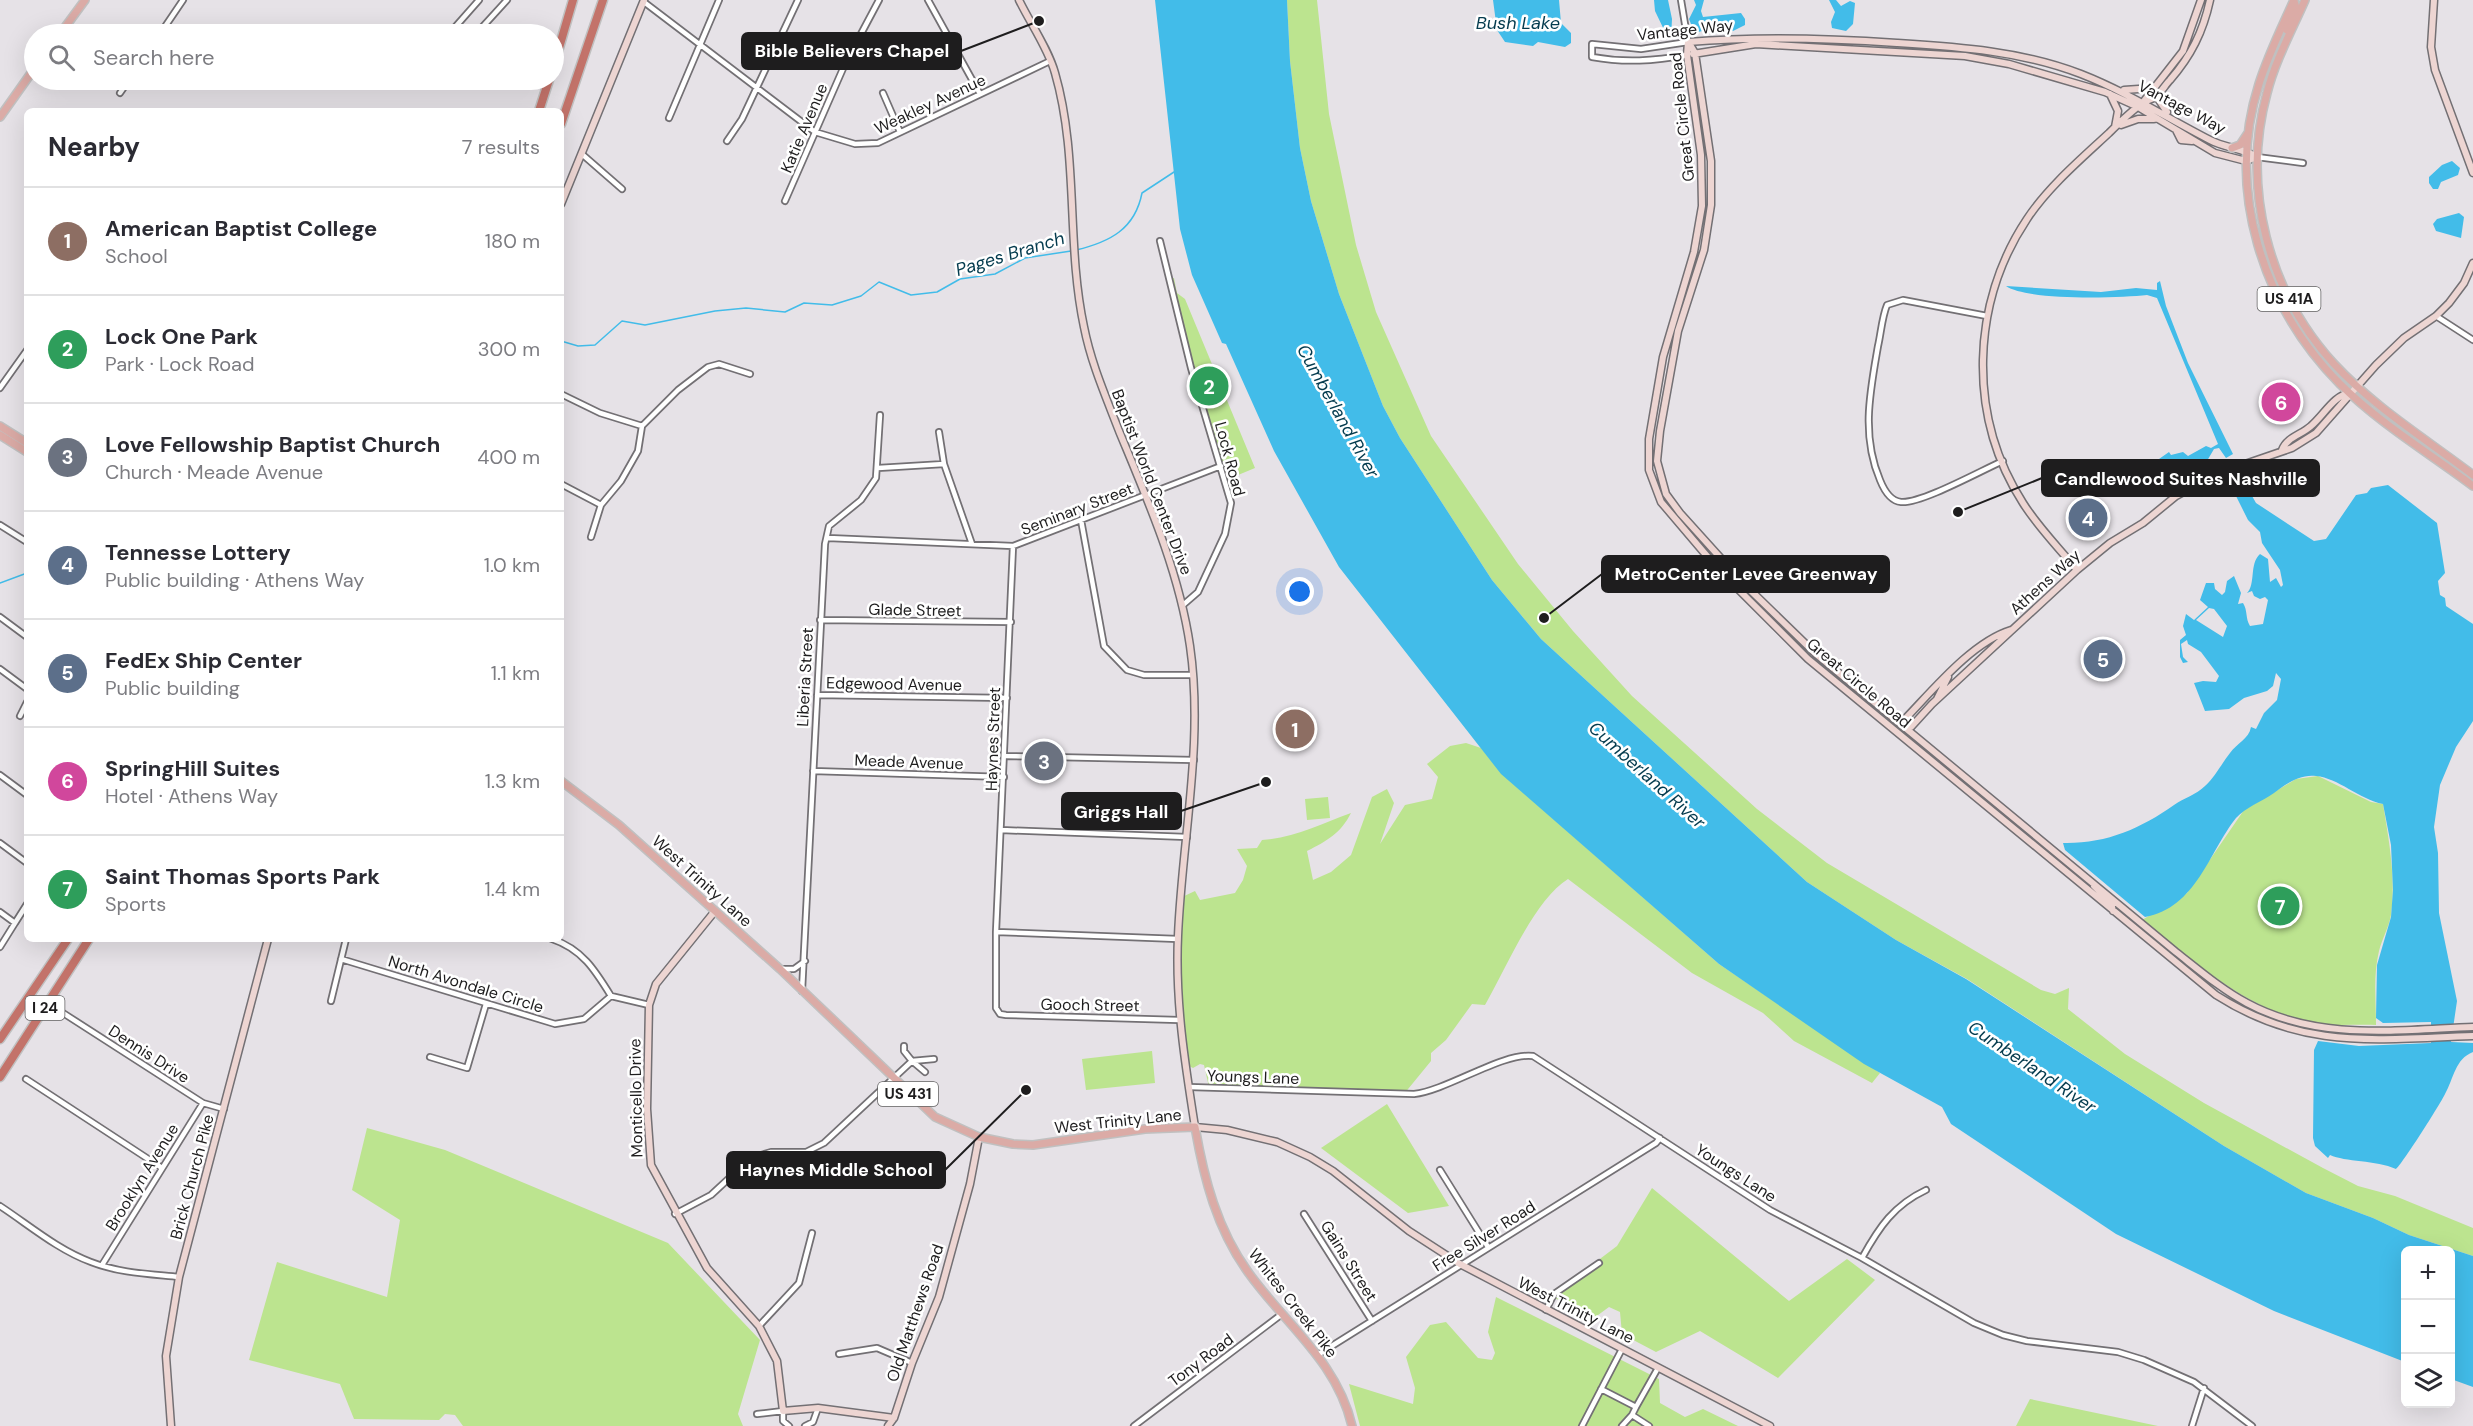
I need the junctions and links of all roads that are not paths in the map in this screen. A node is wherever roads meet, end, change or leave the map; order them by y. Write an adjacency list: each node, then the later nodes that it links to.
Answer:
1 (85, 0): 19 (main road)
2 (183, 0): 20 (street)
3 (479, 0): 21 (street)
4 (573, 0): 23 (highway)
5 (603, 0): 45 (highway)
6 (719, 0): 25 (street)
7 (798, 0): 33 (street)
8 (879, 0): 52 (street, Katie Avenue)
9 (928, 0): 40 (street)
10 (1019, 0): 31 (street, Baptist World Center Drive)
11 (1681, 0): 24 (street, Great Circle Road)
12 (2201, 0): 26 (street)
13 (2210, 0): 30 (street)
14 (2294, 0): 28 (main road); 50 (main road, US 41A)
15 (2305, 0): 28 (main road, US 41A)
16 (2434, 0): 61 (street)
17 (504, 1): 22 (street)
18 (644, 1): 25 (street, Weakley Avenue); 57 (street)
19 (67, 24)
20 (167, 24)
21 (458, 24)
22 (484, 24)
23 (564, 31)
24 (1688, 42): 27 (street, Great Circle Road); 29 (street, Great Circle Road); 29 (street, Vantage Way); 36 (street, Vantage Way)
25 (699, 47): 33 (street, Weakley Avenue); 47 (street)
26 (2183, 51): 30 (street); 37 (street)
27 (1695, 53): 29 (street, Vantage Way); 41 (street, Vantage Way); 116 (street, Great Circle Road)
28 (2282, 53): 58 (main road, US 41A)
29 (1687, 55): 117 (street, Great Circle Road)
30 (2190, 56): 37 (street)
31 (1050, 61): 40 (street, Weakley Avenue); 90 (street, Baptist World Center Drive)
32 (24, 83): 46 (main road)
33 (757, 89): 52 (street, Weakley Avenue); 54 (street)
34 (122, 90): 38 (street)
35 (546, 90): 44 (highway)
36 (2120, 90): 37 (street); 42 (street, Vantage Way)
37 (2157, 90): 42 (street); 48 (street)
38 (120, 93)
39 (883, 93): 53 (street)
40 (980, 94): 53 (street, Weakley Avenue)
41 (2110, 94): 43 (street, Vantage Way); 51 (street)
42 (2144, 102): 43 (street); 48 (street, Vantage Way)
43 (2138, 107): 49 (street, Vantage Way); 51 (street)
44 (540, 108)
45 (564, 115)
46 (0, 117)
47 (669, 118)
48 (2174, 119): 55 (street, Vantage Way)
49 (2159, 120): 51 (street); 59 (street, Vantage Way)
50 (2251, 125): 55 (main road); 56 (main road, US 41A)
51 (2115, 128): 67 (street)
52 (815, 132): 53 (street, Weakley Avenue); 64 (street, Katie Avenue)
53 (900, 132)
54 (727, 141)
55 (2232, 148): 56 (street, Vantage Way)
56 (2247, 151): 58 (street, Vantage Way); 59 (main road, US 41A)
57 (583, 155): 62 (street); 63 (street)
58 (2257, 157): 59 (street); 60 (street); 72 (main road, US 41A)
59 (2246, 161): 74 (main road, US 41A)
60 (2303, 163)
61 (2473, 173)
62 (622, 189)
63 (564, 197)
64 (785, 201)
65 (1160, 241): 85 (street, Lock Road)
66 (2473, 263): 68 (street, Athens Way)
67 (1987, 316): 83 (street); 83 (street)
68 (2436, 316): 69 (street); 72 (street, Athens Way)
69 (2473, 340)
70 (24, 354): 73 (street)
71 (750, 374): 78 (street)
72 (2357, 386): 74 (street, Athens Way); 87 (main road, US 41A)
73 (0, 388)
74 (2350, 393): 89 (main road, US 41A); 99 (street, Athens Way)
75 (564, 395): 78 (street)
76 (880, 415): 86 (street, Liberia Street)
77 (0, 426): 81 (main road)
78 (642, 426): 91 (street)
79 (939, 432): 84 (street)
80 (0, 435): 82 (main road)
81 (24, 441)
82 (24, 450)
83 (2003, 461): 99 (street)
84 (945, 465): 86 (street); 97 (street)
85 (1221, 465): 90 (street, Seminary Street); 100 (street, Lock Road)
86 (878, 468): 95 (street, Liberia Street)
87 (2473, 475)
88 (564, 486): 91 (street)
89 (2473, 486)
90 (1145, 495): 92 (street, Seminary Street); 100 (street, Baptist World Center Drive)
91 (602, 505): 94 (street)
92 (1081, 520): 98 (street, Seminary Street); 107 (street)
93 (0, 525): 96 (street)
94 (591, 537)
95 (828, 538): 97 (street, Seminary Street); 102 (street, Liberia Street)
96 (24, 540)
97 (972, 544): 98 (street, Seminary Street)
98 (1013, 546): 103 (street, Haynes Street)
99 (2077, 570): 104 (street, Athens Way)
100 (1183, 605): 107 (street, Baptist World Center Drive)
101 (0, 617): 105 (street)
102 (820, 620): 103 (street, Glade Street); 111 (street, Liberia Street)
103 (1011, 622): 112 (street, Haynes Street)
104 (2012, 629): 108 (street, Athens Way); 113 (street, Athens Way)
105 (24, 635)
106 (2, 670): 109 (street); 110 (street)
107 (1193, 675): 119 (street, Baptist World Center Drive)
108 (1948, 676): 113 (street); 116 (street, Athens Way)
109 (0, 677)
110 (24, 687)
111 (817, 695): 112 (street, Edgewood Avenue); 120 (street, Liberia Street)
112 (1007, 698): 118 (street, Haynes Street)
113 (1937, 700): 116 (street, Athens Way)
114 (24, 708): 115 (street)
115 (20, 716)
116 (1904, 726): 117 (street, Athens Way); 129 (street, Great Circle Road)
117 (1898, 734): 132 (street, Great Circle Road)
118 (1006, 756): 119 (street); 122 (street, Haynes Street)
119 (1194, 760): 126 (street, Baptist World Center Drive)
120 (813, 771): 122 (street, Meade Avenue); 144 (street, Liberia Street)
121 (0, 775): 124 (street)
122 (1004, 777): 125 (street, Haynes Street)
123 (564, 783): 131 (main road, West Trinity Lane / US 431)
124 (24, 793)
125 (1001, 830): 126 (street); 135 (street, Haynes Street)
126 (1187, 837): 136 (street, Baptist World Center Drive)
127 (0, 843): 128 (street)
128 (24, 861)
129 (2091, 882): 132 (street); 154 (street, Great Circle Road)
130 (24, 909): 134 (street)
131 (716, 911): 145 (main road, West Trinity Lane / US 431); 150 (street, Monticello Drive)
132 (2112, 911): 155 (street, Great Circle Road)
133 (0, 912): 134 (street)
134 (15, 923): 142 (street)
135 (996, 932): 136 (street); 152 (street, Haynes Street)
136 (1178, 939): 153 (street, Baptist World Center Drive)
137 (66, 942): 156 (highway, I 24)
138 (87, 942): 162 (highway, I 24)
139 (267, 942): 167 (street, Brick Church Pike)
140 (345, 942): 143 (street)
141 (560, 942): 147 (street)
142 (0, 947)
143 (341, 959): 148 (street); 149 (street, North Avondale Circle)
144 (805, 961): 145 (street); 146 (street, Liberia Street)
145 (780, 969): 146 (main road, West Trinity Lane / US 431)
146 (802, 991): 164 (main road, West Trinity Lane / US 431)
147 (611, 996): 149 (street, North Avondale Circle); 150 (street)
148 (331, 1001)
149 (486, 1004): 158 (street)
150 (649, 1005): 175 (street, Monticello Drive)
151 (63, 1013): 166 (street, Dennis Drive)
152 (1000, 1014): 153 (street, Gooch Street)
153 (1179, 1020): 165 (street, Baptist World Center Drive)
154 (2473, 1027)
155 (2473, 1036)
156 (0, 1039)
157 (904, 1046): 160 (street)
158 (430, 1057)
159 (934, 1059): 160 (street)
160 (912, 1061): 161 (street); 164 (street)
161 (925, 1072)
162 (0, 1077)
163 (26, 1079): 171 (street)
164 (893, 1079): 169 (main road, West Trinity Lane / US 431); 175 (street)
165 (1189, 1086): 168 (street, Baptist World Center Drive); 170 (street, Youngs Lane)
166 (203, 1103): 167 (street, Dennis Drive); 171 (street, Brooklyn Avenue)
167 (224, 1109): 183 (street, Brick Church Pike)
168 (1195, 1127): 169 (main road, West Trinity Lane / US 431); 181 (street, West Trinity Lane); 185 (main road, Whites Creek Pike)
169 (979, 1137): 191 (street, Old Matthews Road)
170 (1660, 1137): 178 (street, Free Silver Road); 179 (street, Youngs Lane)
171 (162, 1168): 182 (street, Brooklyn Avenue)
172 (1440, 1170): 178 (street)
173 (1926, 1190): 179 (street)
174 (0, 1206): 182 (street)
175 (675, 1214): 187 (street, Monticello Drive)
176 (1304, 1214): 186 (street, Gains Street)
177 (812, 1233): 187 (street)
178 (1488, 1247): 181 (street, Free Silver Road)
179 (1862, 1258): 193 (street, Youngs Lane)
180 (1599, 1263): 184 (street)
181 (1460, 1264): 184 (street, West Trinity Lane); 186 (street, Free Silver Road)
182 (102, 1265): 183 (street)
183 (179, 1277): 201 (street, Brick Church Pike)
184 (1546, 1310): 188 (street, West Trinity Lane)
185 (1282, 1314): 190 (main road, Whites Creek Pike); 205 (street, Tony Road)
186 (1372, 1321): 190 (street, Free Silver Road)
187 (759, 1326): 197 (street, Monticello Drive)
188 (1622, 1349): 192 (street, West Trinity Lane); 194 (street)
189 (839, 1354): 191 (street)
190 (1318, 1354): 206 (main road, Whites Creek Pike)
191 (912, 1363): 200 (street, Old Matthews Road)
192 (1658, 1368): 195 (street); 210 (street, West Trinity Lane)
193 (2204, 1388): 211 (street); 212 (street, Youngs Lane)
194 (1601, 1389): 195 (street); 207 (street)
195 (1636, 1407): 199 (street)
196 (818, 1408): 197 (street); 200 (street); 203 (street)
197 (783, 1411): 198 (street); 202 (street)
198 (756, 1414)
199 (1632, 1415): 208 (street); 209 (street)
200 (894, 1418): 204 (street, Old Matthews Road)
201 (171, 1426)
202 (789, 1426)
203 (805, 1426)
204 (888, 1426)
205 (1134, 1426)
206 (1352, 1426)
207 (1582, 1426)
208 (1622, 1426)
209 (1649, 1426)
210 (1770, 1426)
211 (2192, 1426)
212 (2252, 1426)

